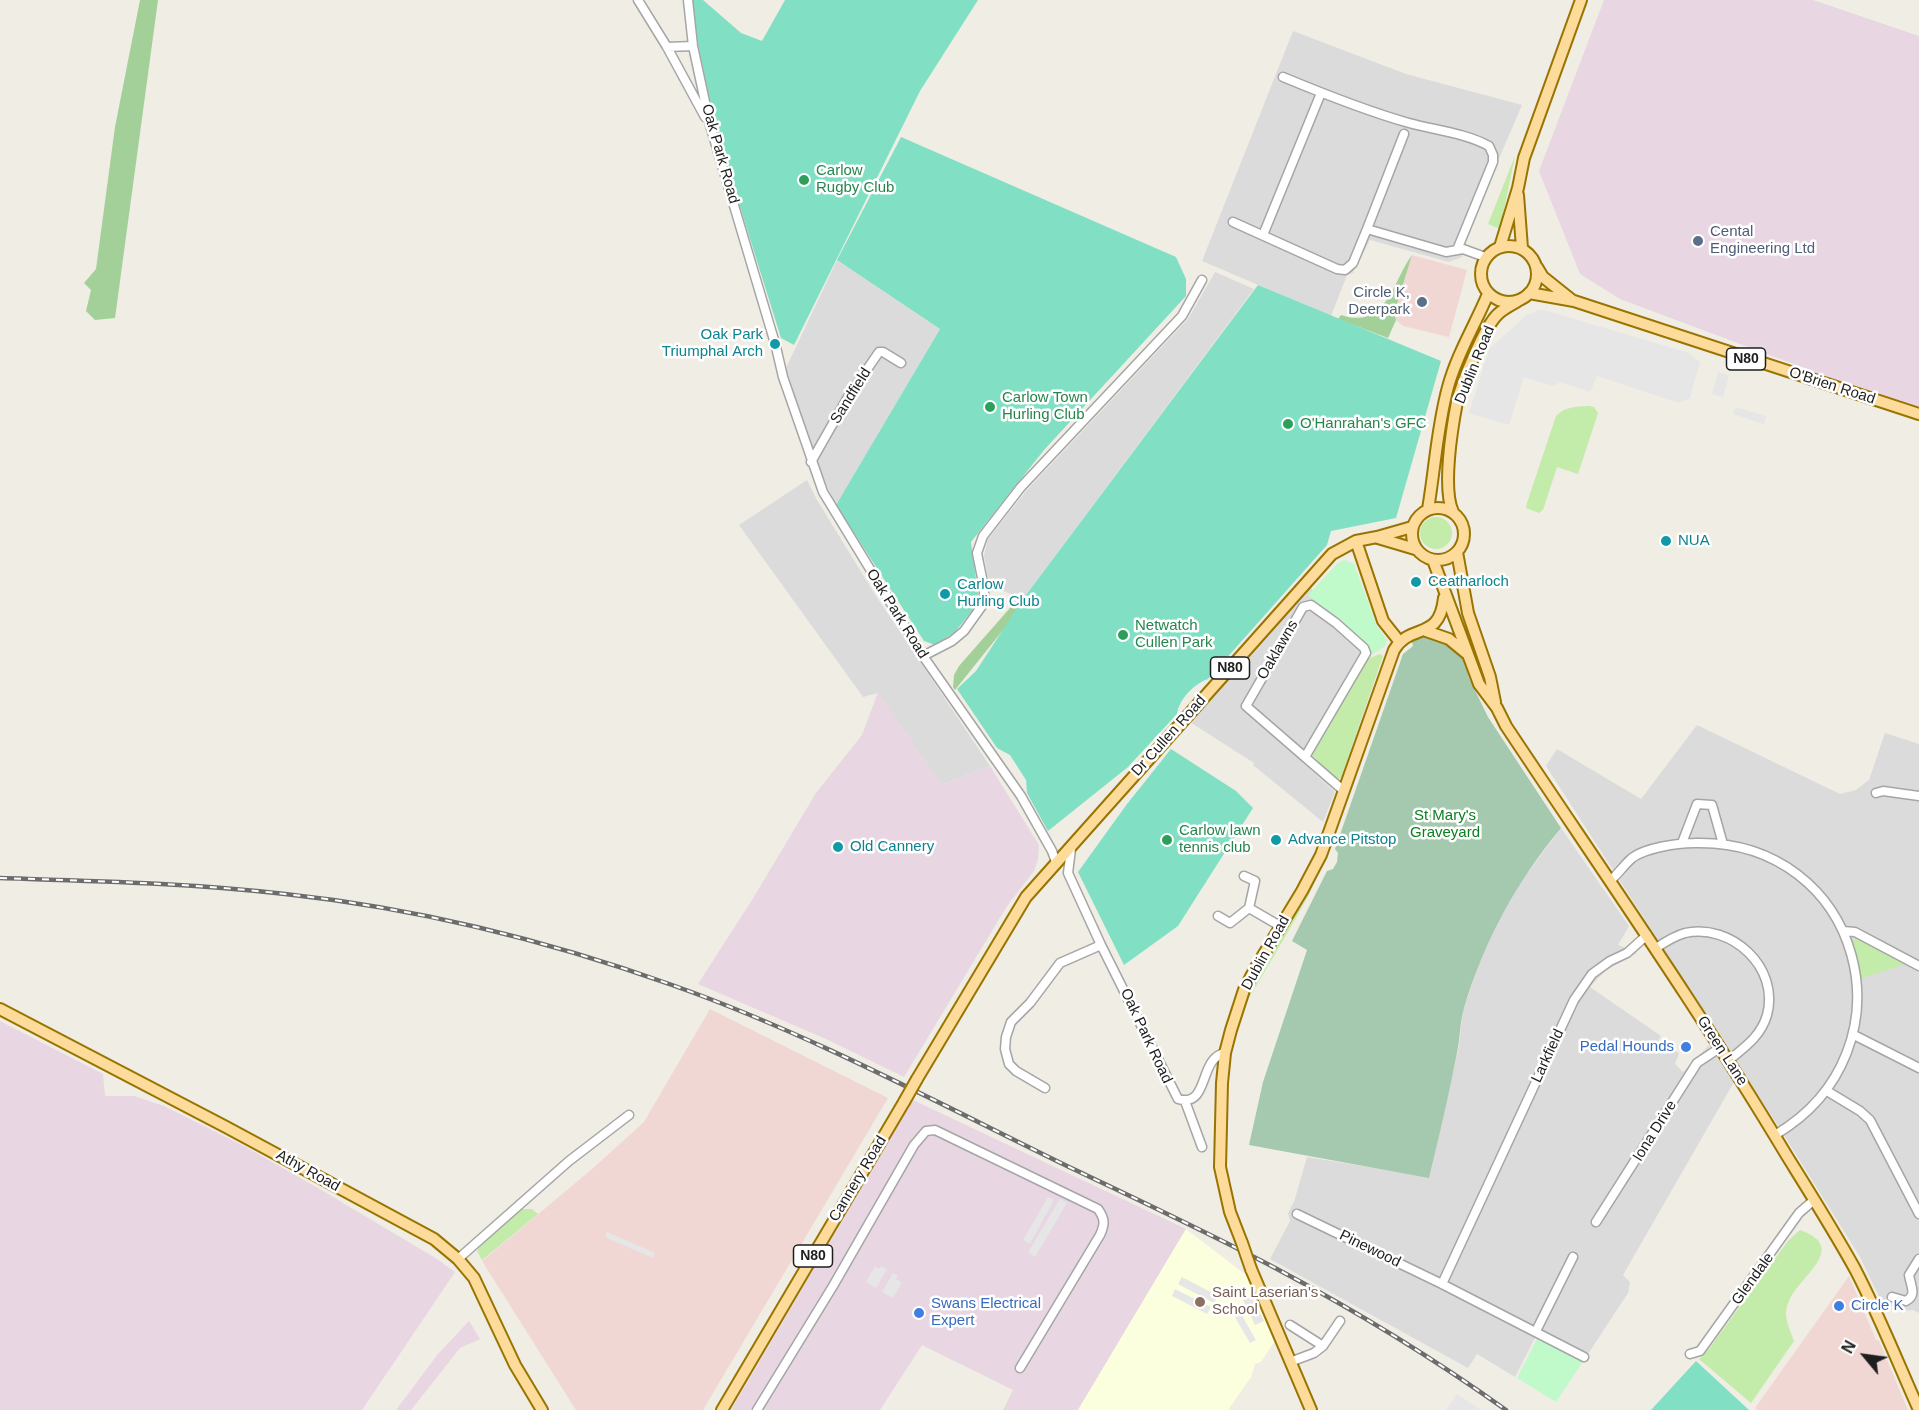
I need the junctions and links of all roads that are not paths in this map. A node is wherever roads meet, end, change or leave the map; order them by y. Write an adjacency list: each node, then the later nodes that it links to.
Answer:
1 (638, 0): 5 (street)
2 (688, 0): 4 (street, Oak Park Road)
3 (1581, 0): 10 (main road)
4 (693, 46): 5 (street); 8 (street, Oak Park Road)
5 (666, 47): 8 (street)
6 (1283, 76): 7 (street)
7 (1321, 93): 13 (street); 16 (street)
8 (710, 125): 26 (street, Oak Park Road)
9 (1404, 134): 12 (street)
10 (1518, 188): 14 (main road); 15 (main road)
11 (1233, 222): 13 (street)
12 (1367, 230): 13 (street); 16 (street)
13 (1263, 235)
14 (1500, 246): 15 (main road); 17 (main road)
15 (1522, 249): 18 (main road, N80)
16 (1457, 250): 17 (street)
17 (1485, 257): 21 (main road)
18 (1534, 262): 20 (main road); 23 (main road, O'Brien Road / N80)
19 (1202, 280): 41 (street)
20 (1529, 293): 22 (main road); 23 (main road, O'Brien Road / N80)
21 (1488, 294): 22 (main road); 27 (main road, Dublin Road)
22 (1518, 301): 28 (main road, Dublin Road)
23 (1574, 301): 25 (main road, O'Brien Road / N80)
24 (901, 363): 26 (street, Sandfield)
25 (1919, 414)
26 (812, 462): 41 (street, Oak Park Road)
27 (1428, 509): 28 (main road); 29 (main road)
28 (1453, 512): 33 (main road)
29 (1412, 527): 30 (main road, N80); 32 (main road)
30 (1377, 537): 31 (main road, Dr Cullen Road / N80); 32 (main road, N80)
31 (1356, 541): 39 (main road); 49 (main road, Dr Cullen Road / N80)
32 (1415, 549): 34 (main road, N80)
33 (1457, 552): 34 (main road); 36 (main road)
34 (1433, 560): 35 (main road)
35 (1445, 595): 37 (main road); 38 (main road)
36 (1468, 613): 37 (main road); 42 (main road)
37 (1454, 619): 38 (main road); 40 (main road)
38 (1428, 631): 39 (main road); 40 (main road)
39 (1399, 641): 44 (main road, Dublin Road)
40 (1466, 653): 42 (main road)
41 (923, 656): 50 (street, Oak Park Road)
42 (1497, 708): 53 (main road, Green Lane)
43 (1305, 757): 43 (street, Oaklawns); 44 (street, Oaklawns)
44 (1344, 791): 56 (main road, Dublin Road)
45 (1876, 793): 46 (street)
46 (1919, 796)
47 (1682, 843): 48 (street); 48 (street); 53 (street)
48 (1724, 844): 57 (street)
49 (1071, 849): 50 (main road, N80); 51 (street)
50 (1053, 866): 51 (street); 92 (main road, Cannery Road / N80, bridge)
51 (1068, 873): 59 (street, Oak Park Road)
52 (1244, 876): 54 (street)
53 (1610, 881): 58 (main road, Green Lane)
54 (1250, 908): 55 (street); 56 (street)
55 (1218, 916)
56 (1280, 926): 65 (main road, Dublin Road)
57 (1843, 931): 61 (street); 63 (street)
58 (1647, 935): 60 (main road, Green Lane); 81 (street, Larkfield)
59 (1101, 945): 68 (street); 70 (street, Oak Park Road)
60 (1656, 948): 64 (main road, Green Lane); 66 (street)
61 (1919, 966)
62 (0, 1009): 79 (main road, Athy Road)
63 (1854, 1035): 67 (street); 69 (street)
64 (1721, 1047): 66 (main road, Green Lane); 77 (street, Iona Drive)
65 (1225, 1053): 70 (street); 89 (main road, Dublin Road, bridge)
66 (1729, 1060): 72 (main road, Green Lane)
67 (1919, 1068)
68 (1046, 1088)
69 (1827, 1091): 72 (street); 76 (street)
70 (1185, 1101): 73 (street)
71 (629, 1115): 79 (street)
72 (1775, 1135): 74 (main road, Green Lane)
73 (1202, 1147)
74 (1814, 1200): 87 (street, Glendale); 95 (main road, Green Lane)
75 (1298, 1214): 81 (street, Pinewood)
76 (1919, 1214)
77 (1596, 1222)
78 (1574, 1257): 85 (street)
79 (459, 1259): 91 (main road, Athy Road)
80 (1919, 1259): 82 (street)
81 (1442, 1284): 85 (street, Pinewood)
82 (1892, 1297)
83 (1340, 1321): 86 (street)
84 (1290, 1325): 86 (street)
85 (1536, 1331): 88 (street, Pinewood)
86 (1323, 1346): 89 (street)
87 (1690, 1354)
88 (1584, 1357)
89 (1290, 1362): 94 (main road, Dublin Road)
90 (1020, 1368): 93 (street)
91 (542, 1410)
92 (722, 1410)
93 (757, 1410)
94 (1311, 1410)
95 (1918, 1410)

